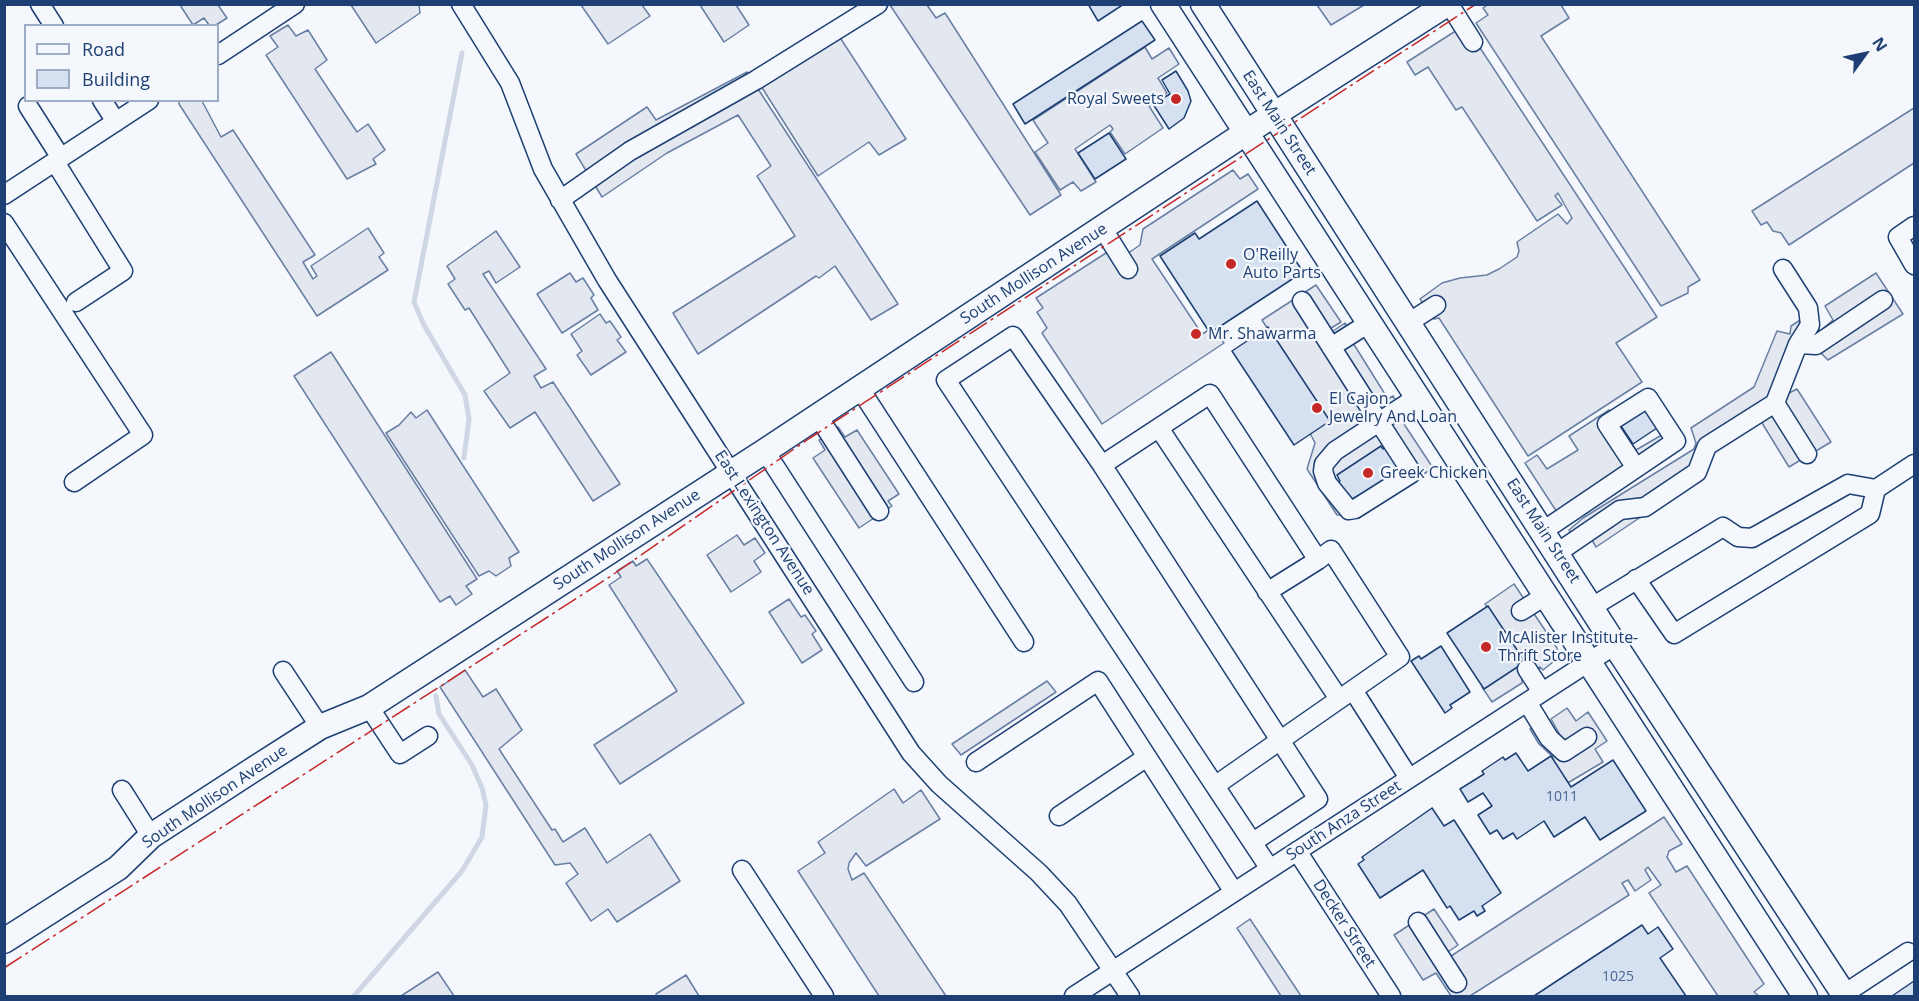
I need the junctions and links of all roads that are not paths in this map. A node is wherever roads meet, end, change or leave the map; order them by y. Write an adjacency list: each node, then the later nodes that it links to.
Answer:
1 (40, 4): 9 (street)
2 (295, 4): 11 (street)
3 (461, 4): 20 (street, East Lexington Avenue)
4 (878, 4): 20 (street)
5 (1163, 4): 17 (main road, East Main Street)
6 (1203, 4): 15 (main road, East Main Street)
7 (1448, 4): 8 (main road, South Mollison Avenue); 10 (street)
8 (1419, 12): 15 (main road, South Mollison Avenue)
9 (53, 24)
10 (1473, 42)
11 (219, 54)
12 (103, 102): 16 (street)
13 (146, 102): 16 (street)
14 (28, 106): 18 (street)
15 (1274, 115): 17 (main road, South Mollison Avenue); 32 (main road, East Main Street)
16 (116, 122): 18 (street)
17 (1247, 132): 23 (main road, South Mollison Avenue); 31 (main road, East Main Street)
18 (58, 160): 19 (street); 29 (street)
19 (4, 195)
20 (560, 200): 46 (street, East Lexington Avenue)
21 (4, 223): 47 (street)
22 (1914, 226): 24 (street)
23 (1103, 229): 25 (street); 35 (main road, South Mollison Avenue)
24 (1914, 265)
25 (1128, 269)
26 (1783, 269): 33 (street)
27 (1883, 300): 33 (street)
28 (1302, 301): 34 (street)
29 (76, 302)
30 (1436, 305): 32 (street)
31 (1369, 323): 34 (street); 36 (main road, East Main Street)
32 (1408, 323): 50 (main road, East Main Street)
33 (1798, 344): 37 (street)
34 (1331, 347): 39 (street)
35 (860, 389): 38 (main road, South Mollison Avenue); 58 (street)
36 (1417, 397): 39 (street); 55 (main road, East Main Street)
37 (1775, 403): 42 (street); 51 (street)
38 (818, 416): 41 (main road, South Mollison Avenue); 49 (street)
39 (1379, 422): 39 (street)
40 (1159, 428): 44 (street); 52 (street); 54 (street)
41 (765, 451): 46 (main road, South Mollison Avenue); 63 (street)
42 (1807, 454)
43 (1914, 464): 48 (street)
44 (1102, 465): 70 (street); 74 (street)
45 (1636, 468): 50 (street)
46 (732, 473): 66 (main road, South Mollison Avenue); 86 (street, East Lexington Avenue)
47 (74, 482)
48 (1876, 489): 53 (street); 53 (street)
49 (879, 511)
50 (1543, 531): 51 (main road, East Main Street)
51 (1557, 553): 56 (main road, East Main Street)
52 (1318, 560): 54 (street); 64 (street)
53 (1636, 579): 56 (street)
54 (1267, 592): 64 (street)
55 (1545, 596): 57 (street); 60 (main road, East Main Street)
56 (1592, 607): 59 (main road, East Main Street)
57 (1521, 611)
58 (1024, 642)
59 (1615, 645): 60 (street, South Anza Street); 88 (main road, East Main Street)
60 (1587, 662): 65 (street, South Anza Street); 93 (main road, East Main Street)
61 (1527, 669): 65 (street)
62 (283, 671): 67 (street)
63 (914, 682)
64 (1346, 694): 70 (street); 73 (street)
65 (1534, 697): 69 (street); 73 (street, South Anza Street)
66 (369, 706): 67 (main road, South Mollison Avenue); 68 (street)
67 (320, 727): 77 (main road, South Mollison Avenue)
68 (428, 736)
69 (1587, 737)
70 (1280, 739): 74 (street); 78 (street)
71 (1147, 757): 72 (street); 76 (street); 82 (street)
72 (976, 762)
73 (1409, 778): 79 (street, South Anza Street)
74 (1216, 785): 78 (street)
75 (122, 790): 77 (street)
76 (1059, 816)
77 (151, 836): 84 (main road, South Mollison Avenue)
78 (1253, 842): 80 (street)
79 (1297, 851): 80 (street, South Anza Street); 92 (street, Decker Street)
80 (1270, 868): 82 (street, South Anza Street)
81 (742, 870): 89 (street)
82 (1234, 892): 86 (street, South Anza Street)
83 (1418, 922): 87 (street)
84 (4, 941)
85 (1908, 952): 88 (street)
86 (1113, 970): 90 (street, South Anza Street); 91 (street, East Lexington Avenue)
87 (1457, 983)
88 (1844, 995)
89 (824, 996)
90 (1074, 996)
91 (1130, 996)
92 (1391, 996)
93 (1804, 996)

